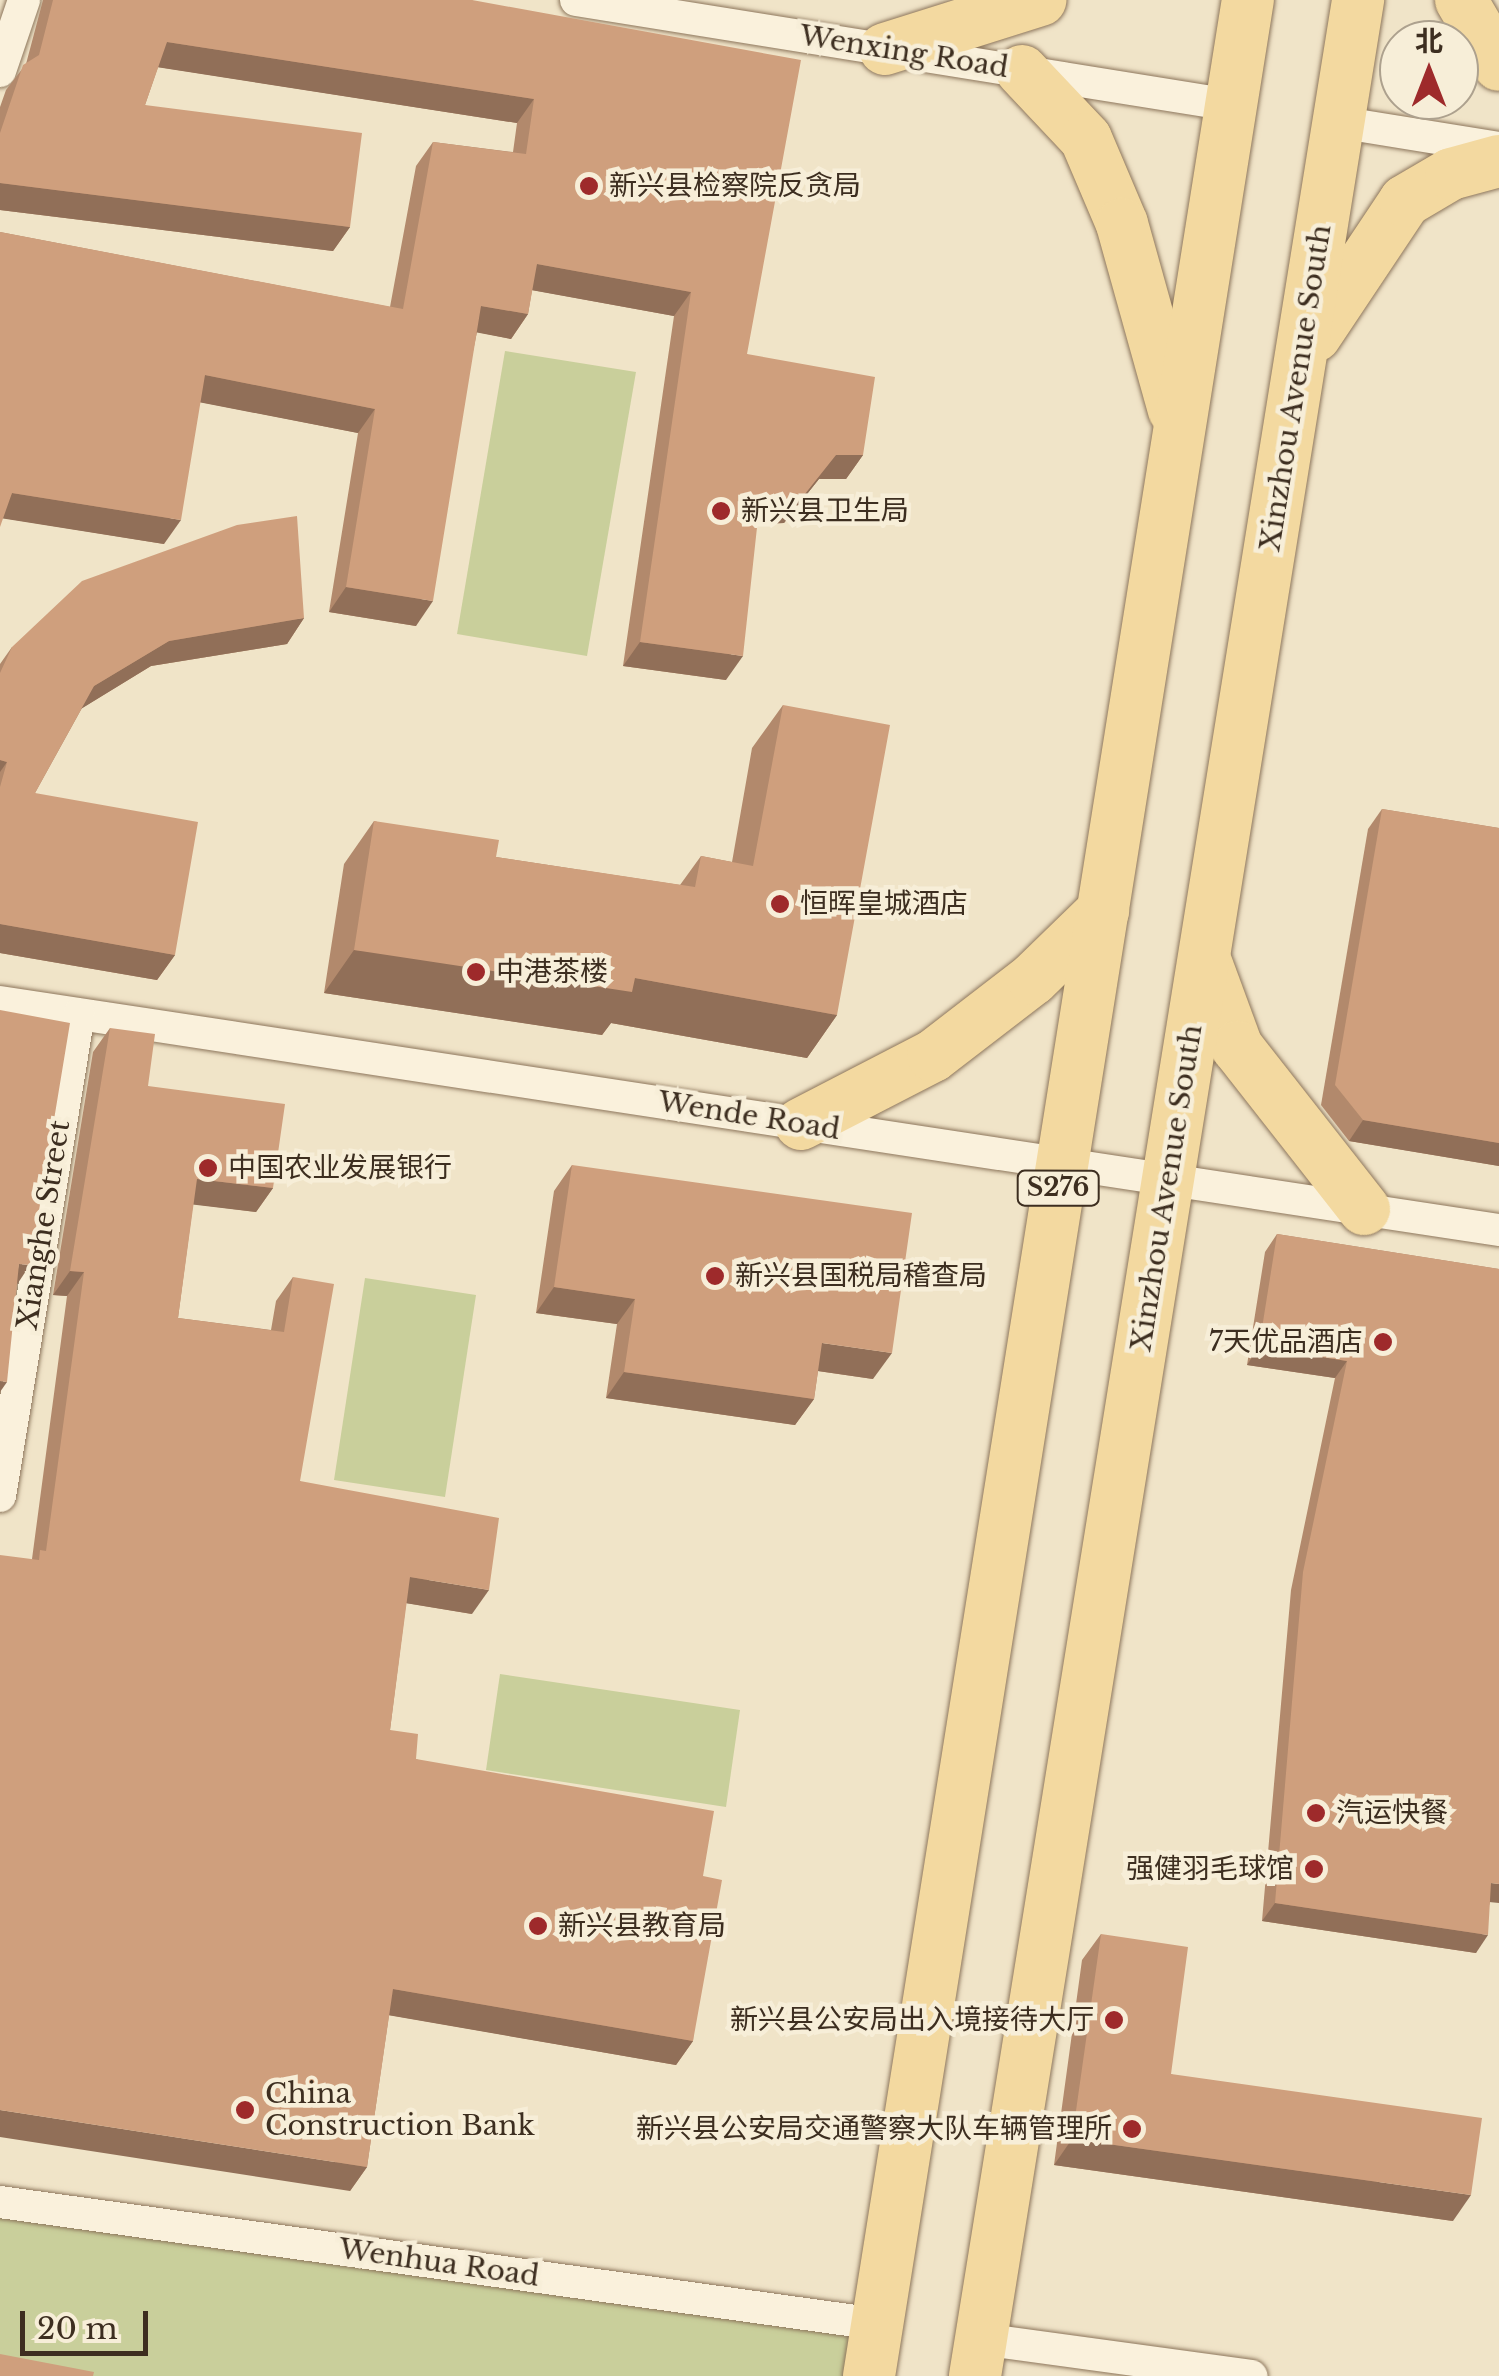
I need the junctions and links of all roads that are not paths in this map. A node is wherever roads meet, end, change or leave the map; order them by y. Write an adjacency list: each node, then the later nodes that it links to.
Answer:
1 (24, 0): 9 (street)
2 (576, 0): 7 (street, Wenxing Road)
3 (1040, 0): 7 (main road)
4 (1248, 0): 11 (main road, S276)
5 (1358, 0): 12 (main road, Xinzhou Avenue South)
6 (1461, 0): 8 (main road)
7 (885, 50): 10 (street, Wenxing Road)
8 (1499, 65)
9 (0, 71)
10 (1022, 71): 11 (street, Wenxing Road); 16 (main road)
11 (1231, 105): 16 (main road, S276)
12 (1338, 122): 13 (street); 15 (main road, Xinzhou Avenue South)
13 (1499, 148)
14 (1499, 160): 15 (main road)
15 (1301, 358): 18 (main road, Xinzhou Avenue South)
16 (1179, 430): 17 (main road, S276)
17 (1103, 911): 21 (main road); 22 (main road, S276)
18 (1204, 958): 23 (main road, Xinzhou Avenue South); 24 (main road)
19 (0, 1002): 20 (street, Wende Road)
20 (79, 1014): 21 (street, Wende Road); 26 (street, Xianghe Street)
21 (801, 1124): 22 (street, Wende Road)
22 (1062, 1164): 23 (street, Wende Road); 28 (main road, S276)
23 (1168, 1180): 24 (street, Wende Road); 29 (main road, Xinzhou Avenue South)
24 (1364, 1209): 25 (street, Wende Road)
25 (1499, 1230)
26 (0, 1496)
27 (0, 2202): 28 (street, Wenhua Road)
28 (877, 2324): 30 (main road, S276)
29 (978, 2358): 31 (street)
30 (869, 2376)
31 (1251, 2376)

